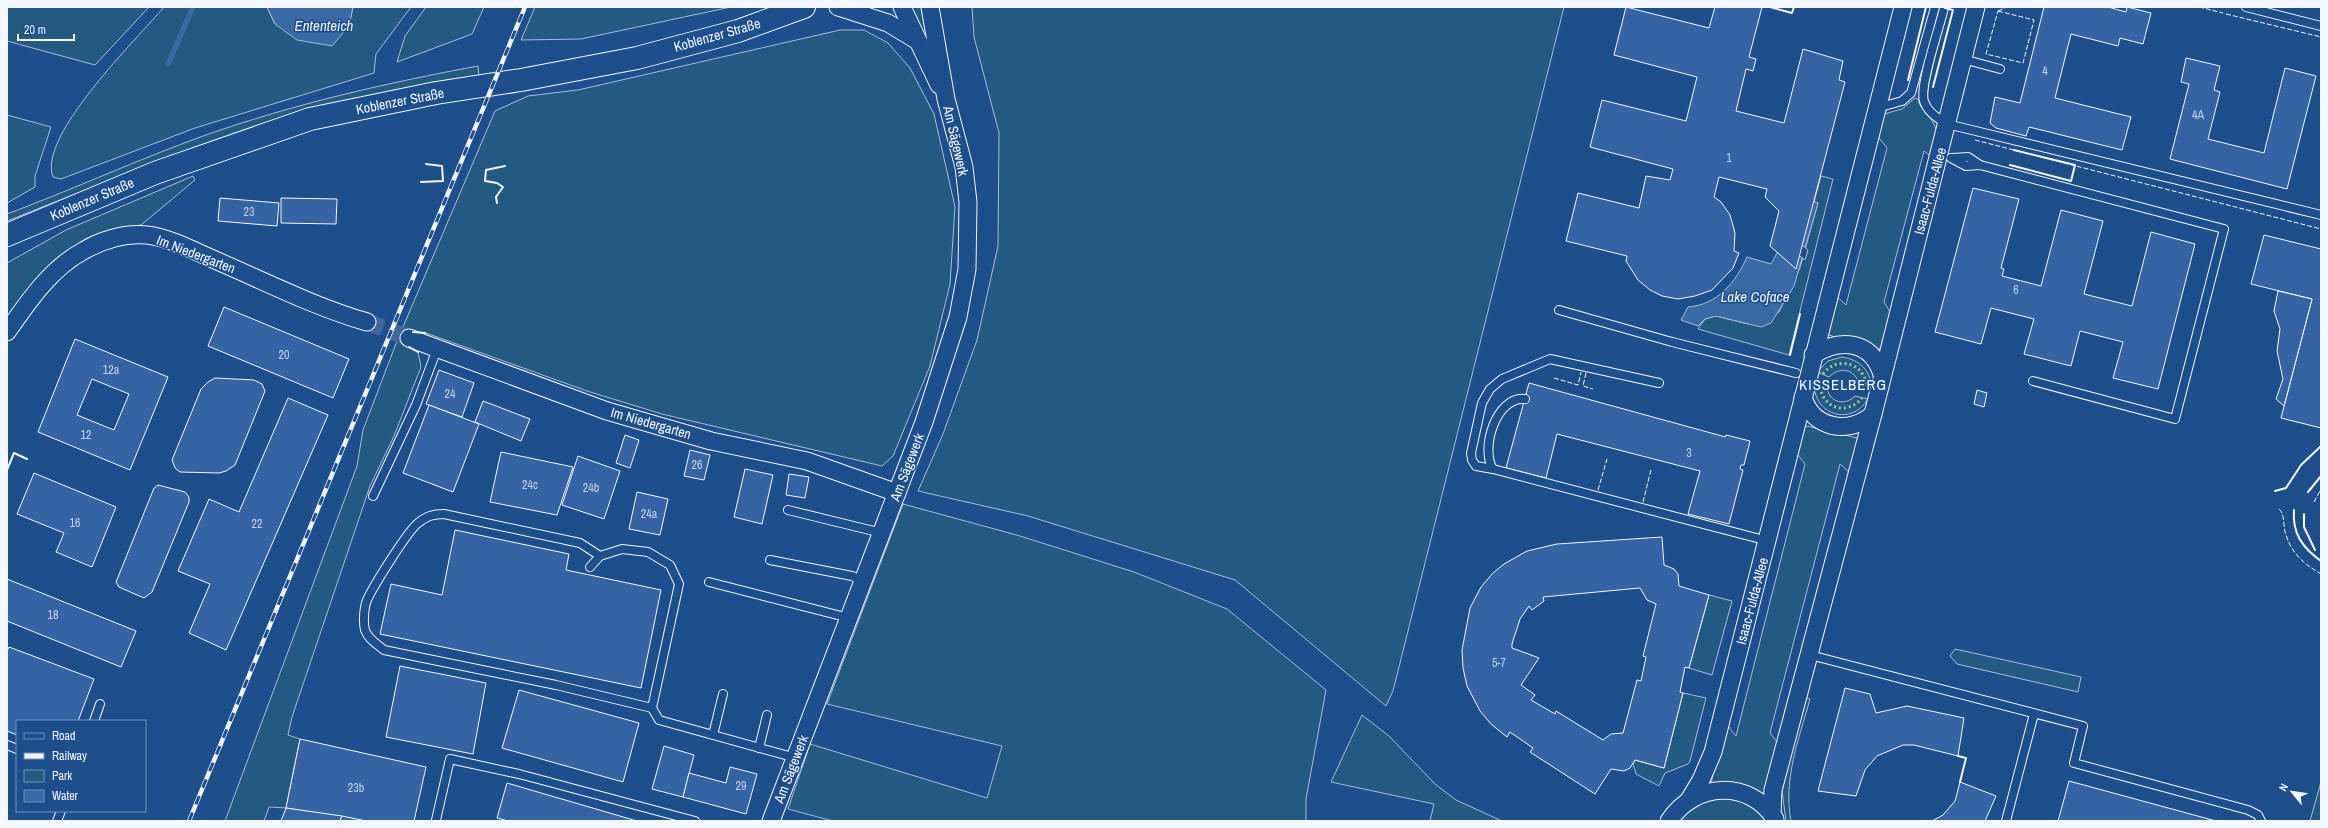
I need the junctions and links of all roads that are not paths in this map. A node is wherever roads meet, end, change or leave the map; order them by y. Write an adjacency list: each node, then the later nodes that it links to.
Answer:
1 (804, 7): 19 (main road, Koblenzer Straße)
2 (838, 7): 11 (street)
3 (902, 7): 11 (street, Am Sägewerk)
4 (930, 7): 14 (street, Am Sägewerk)
5 (1903, 7): 15 (street, Isaac-Fulda-Allee)
6 (1935, 7): 15 (lane)
7 (1976, 7): 12 (street, Isaac-Fulda-Allee)
8 (2246, 7): 10 (lane)
9 (1944, 8): 16 (lane)
10 (2321, 26)
11 (917, 41): 14 (street, Am Sägewerk)
12 (1963, 59): 13 (lane); 16 (street, Isaac-Fulda-Allee)
13 (2000, 69)
14 (946, 99): 34 (street, Am Sägewerk)
15 (1876, 109): 25 (street, Isaac-Fulda-Allee)
16 (1947, 124): 17 (street, Isaac-Fulda-Allee); 18 (lane)
17 (1946, 156): 27 (street, Isaac-Fulda-Allee); 28 (lane)
18 (2321, 215)
19 (7, 235)
20 (1559, 310): 26 (lane)
21 (367, 322): 22 (street, Im Niedergarten)
22 (7, 332)
23 (408, 338): 24 (street, Im Niedergarten)
24 (437, 349): 34 (street, Im Niedergarten); 35 (lane)
25 (1813, 355): 27 (street); 30 (street, Isaac-Fulda-Allee)
26 (1796, 373)
27 (1882, 374): 32 (street, Isaac-Fulda-Allee)
28 (2033, 381)
29 (1659, 383): 33 (lane)
30 (1803, 397): 32 (street); 38 (street, Isaac-Fulda-Allee)
31 (1525, 399): 33 (lane)
32 (1873, 414): 45 (street, Isaac-Fulda-Allee)
33 (1493, 469): 38 (lane)
34 (897, 493): 37 (street, Am Sägewerk)
35 (373, 496)
36 (788, 510): 37 (lane)
37 (882, 533): 42 (street, Am Sägewerk)
38 (1768, 541): 55 (street, Isaac-Fulda-Allee)
39 (600, 556): 41 (lane); 48 (lane); 48 (lane)
40 (770, 560): 42 (lane)
41 (590, 567)
42 (863, 581): 44 (street, Am Sägewerk)
43 (710, 582): 44 (lane)
44 (850, 618): 54 (street, Am Sägewerk)
45 (1810, 655): 49 (lane); 56 (street, Isaac-Fulda-Allee)
46 (722, 694): 52 (lane)
47 (100, 704): 51 (lane)
48 (652, 708): 52 (lane)
49 (2034, 714): 61 (lane); 62 (lane)
50 (767, 715): 53 (lane)
51 (94, 720)
52 (713, 735): 53 (lane)
53 (758, 748): 54 (lane)
54 (796, 758): 59 (street, Am Sägewerk)
55 (1689, 800): 56 (street, Isaac-Fulda-Allee); 60 (street, Isaac-Fulda-Allee)
56 (1774, 817)
57 (436, 820): 58 (lane)
58 (695, 821)
59 (771, 821)
60 (1670, 821)
61 (2006, 821)
62 (2261, 821)

